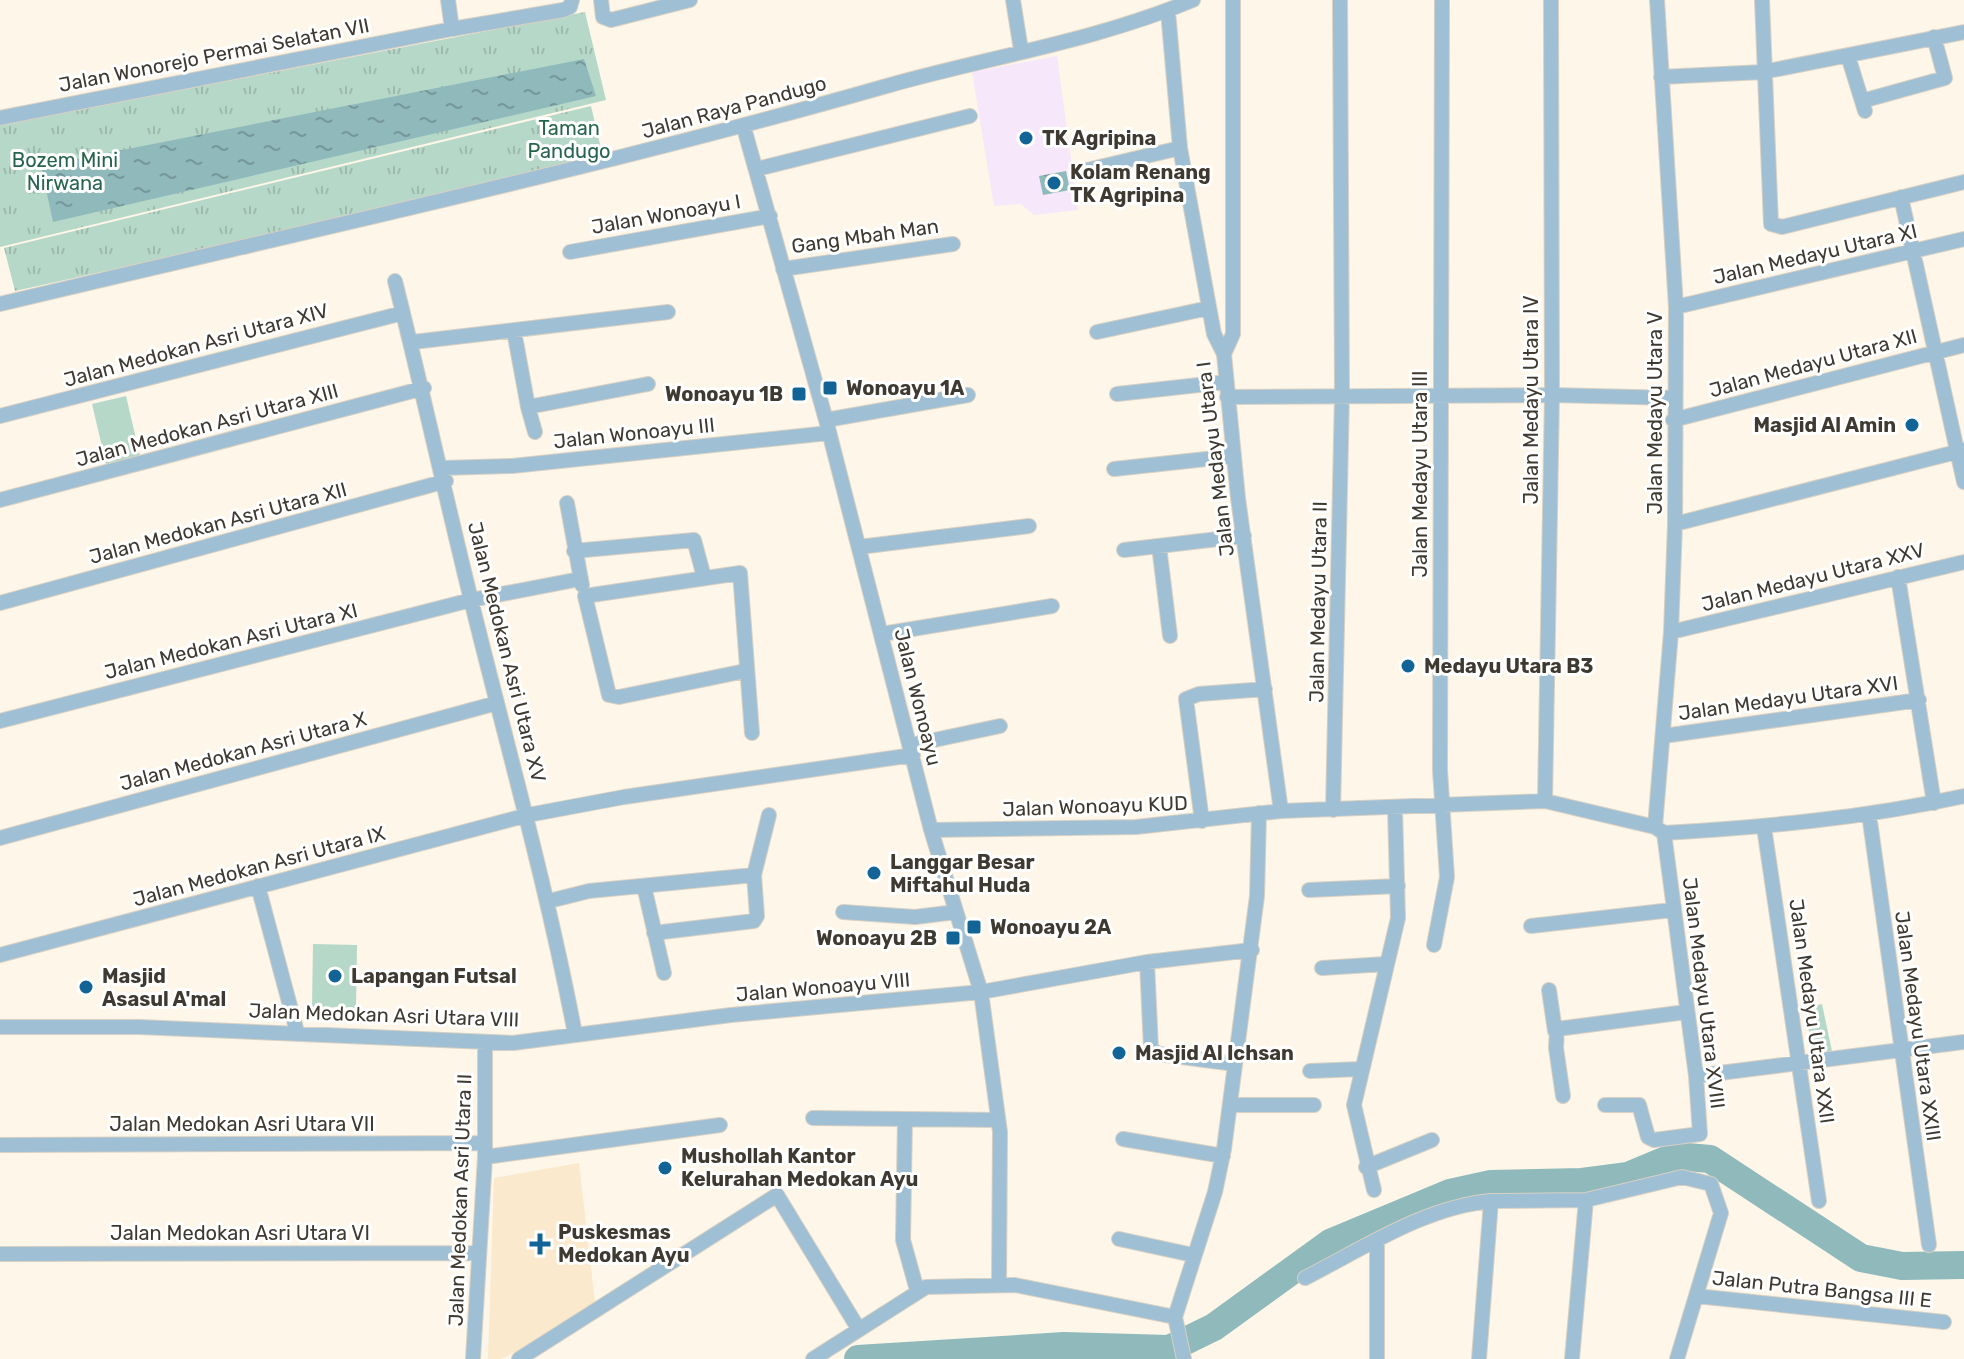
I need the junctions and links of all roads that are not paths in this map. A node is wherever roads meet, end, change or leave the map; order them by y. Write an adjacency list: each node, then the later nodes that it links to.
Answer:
1 (448, 0): 14 (street)
2 (572, 0): 14 (street, Jalan Wonorejo Permai Selatan VII)
3 (601, 0): 4 (street)
4 (690, 0)
5 (1013, 0): 17 (street)
6 (1193, 0): 13 (street, Jalan Raya Pandugo)
7 (1233, 0): 46 (street)
8 (1340, 0): 51 (street, Jalan Medayu Utara II)
9 (1442, 0): 54 (street, Jalan Medayu Utara III)
10 (1551, 0): 53 (street, Jalan Medayu Utara IV)
11 (1657, 0): 20 (street, Jalan Medayu Utara V)
12 (1762, 0): 19 (street)
13 (1168, 11): 17 (street, Jalan Raya Pandugo); 24 (street, Jalan Medayu Utara I)
14 (452, 29): 22 (street, Jalan Wonorejo Permai Selatan VII)
15 (1964, 32): 16 (street)
16 (1934, 37): 18 (street); 18 (street)
17 (1021, 50): 23 (street, Jalan Raya Pandugo)
18 (1848, 56): 19 (street)
19 (1763, 72): 20 (street); 28 (street)
20 (1661, 77): 37 (street, Jalan Medayu Utara V)
21 (970, 116): 25 (street)
22 (0, 118)
23 (744, 128): 25 (street, Jalan Wonoayu); 36 (street, Jalan Raya Pandugo)
24 (1180, 148): 26 (street); 38 (street, Jalan Medayu Utara I)
25 (757, 169): 29 (street, Jalan Wonoayu)
26 (1087, 170)
27 (1964, 182): 28 (street)
28 (1901, 197): 33 (street)
29 (770, 216): 32 (street, Jalan Wonoayu I); 34 (street, Jalan Wonoayu)
30 (1964, 239): 33 (street, Jalan Medayu Utara XI)
31 (953, 244): 34 (street, Gang Mbah Man)
32 (570, 252)
33 (1915, 252): 37 (street, Jalan Medayu Utara XI); 45 (street)
34 (783, 269): 59 (street, Jalan Wonoayu)
35 (395, 281): 40 (street, Jalan Medokan Asri Utara XV)
36 (0, 304)
37 (1676, 307): 55 (street, Jalan Medayu Utara V)
38 (1209, 308): 42 (street); 46 (street, Jalan Medayu Utara I)
39 (668, 312): 41 (street)
40 (403, 313): 43 (street, Jalan Medokan Asri Utara XV); 57 (street, Jalan Medokan Asri Utara XIV)
41 (514, 331): 43 (street); 56 (street)
42 (1097, 332)
43 (413, 342): 48 (street, Jalan Medokan Asri Utara XV)
44 (1964, 345): 45 (street, Jalan Medayu Utara XII)
45 (1934, 352): 58 (street, Jalan Medayu Utara XII); 61 (street)
46 (1224, 354): 49 (street, Jalan Medayu Utara I)
47 (648, 384): 56 (street)
48 (424, 388): 64 (street, Jalan Medokan Asri Utara XV); 66 (street, Jalan Medokan Asri Utara XIII)
49 (1226, 390): 50 (street); 51 (street); 62 (street, Jalan Medayu Utara I)
50 (1117, 394)
51 (1342, 394): 54 (street); 100 (street, Jalan Medayu Utara II)
52 (968, 395): 59 (street, Jalan Wonoayu III)
53 (1552, 395): 54 (street); 55 (street); 96 (street, Jalan Medayu Utara IV)
54 (1440, 397): 98 (street, Jalan Medayu Utara III)
55 (1674, 398): 58 (street, Jalan Medayu Utara V)
56 (527, 405): 60 (street)
57 (0, 416)
58 (1673, 420): 68 (street, Jalan Medayu Utara V)
59 (828, 427): 64 (street, Jalan Wonoayu III); 72 (street, Jalan Wonoayu)
60 (535, 432)
61 (1960, 451): 65 (street); 68 (street)
62 (1234, 456): 63 (street); 70 (street, Jalan Medayu Utara I)
63 (1114, 469)
64 (444, 474): 80 (street, Jalan Medokan Asri Utara XV); 81 (street, Jalan Medokan Asri Utara XII)
65 (1964, 482)
66 (0, 500)
67 (567, 503): 74 (street)
68 (1675, 524): 83 (street, Jalan Medayu Utara V)
69 (1029, 526): 72 (street)
70 (1244, 536): 71 (street); 87 (street, Jalan Medayu Utara I)
71 (1159, 546): 73 (street); 85 (street)
72 (859, 547): 84 (street, Jalan Wonoayu)
73 (1124, 550)
74 (574, 551): 76 (street); 78 (street)
75 (1964, 562): 77 (street, Jalan Medayu Utara XXV)
76 (704, 577): 79 (street); 86 (street)
77 (1898, 577): 83 (street, Jalan Medayu Utara XXV); 88 (street)
78 (580, 579): 79 (street); 80 (street, Jalan Medokan Asri Utara XI)
79 (585, 596): 86 (street)
80 (471, 600): 89 (street, Jalan Medokan Asri Utara XV); 90 (street, Jalan Medokan Asri Utara XI)
81 (0, 603)
82 (1052, 606): 84 (street)
83 (1671, 632): 93 (street, Jalan Medayu Utara V)
84 (882, 634): 94 (street, Jalan Wonoayu)
85 (1170, 636)
86 (745, 671): 92 (street)
87 (1265, 689): 101 (street, Jalan Medayu Utara I); 106 (street)
88 (1919, 700): 93 (street, Jalan Medayu Utara XVI); 97 (street)
89 (497, 703): 104 (street, Jalan Medokan Asri Utara XV); 110 (street, Jalan Medokan Asri Utara X)
90 (0, 721)
91 (1000, 726): 94 (street, Jalan Medokan Asri Utara IX)
92 (752, 733)
93 (1663, 736): 109 (street, Jalan Medayu Utara V)
94 (912, 750): 104 (street, Jalan Medokan Asri Utara IX); 108 (street, Jalan Wonoayu)
95 (1964, 796): 97 (street)
96 (1545, 801): 98 (street); 109 (street)
97 (1934, 803): 103 (street)
98 (1442, 807): 99 (street); 122 (street, Jalan Medayu Utara III)
99 (1395, 809): 100 (street); 114 (street)
100 (1333, 810): 101 (street)
101 (1281, 811): 102 (street)
102 (1259, 813): 106 (street, Jalan Wonoayu KUD); 123 (street)
103 (1869, 814): 107 (street); 139 (street, Jalan Medayu Utara XXIII)
104 (528, 815): 112 (street, Jalan Medokan Asri Utara IX); 116 (street, Jalan Medokan Asri Utara XV)
105 (769, 815): 111 (street)
106 (1202, 821): 108 (street, Jalan Wonoayu KUD)
107 (1764, 827): 109 (street); 140 (street, Jalan Medayu Utara XXII)
108 (931, 830): 119 (street, Jalan Wonoayu)
109 (1660, 830): 117 (street, Jalan Medayu Utara XVIII)
110 (0, 838)
111 (754, 875): 113 (street); 121 (street)
112 (258, 886): 124 (street, Jalan Medokan Asri Utara IX); 135 (street)
113 (644, 886): 116 (street); 121 (street)
114 (1398, 886): 115 (street); 126 (street)
115 (1309, 890)
116 (549, 901): 136 (street, Jalan Medokan Asri Utara XV)
117 (1672, 910): 120 (street); 131 (street, Jalan Medayu Utara XVIII)
118 (843, 912): 119 (street)
119 (956, 912): 130 (street, Jalan Wonoayu)
120 (1531, 926)
121 (654, 933): 128 (street)
122 (1434, 945)
123 (1252, 950): 125 (street, Jalan Wonoayu VIII); 141 (street)
124 (0, 955)
125 (1147, 962): 130 (street, Jalan Wonoayu VIII); 141 (street)
126 (1385, 964): 127 (street); 142 (street)
127 (1322, 968)
128 (664, 973)
129 (1549, 990): 134 (street)
130 (981, 992): 132 (street, Jalan Wonoayu VIII); 151 (street, Jalan Wonoayu)
131 (1686, 1012): 134 (street); 144 (street, Jalan Medayu Utara XVIII)
132 (669, 1023): 136 (street, Jalan Medokan Asri Utara VIII)
133 (0, 1027): 135 (street, Jalan Medokan Asri Utara VIII)
134 (1555, 1031): 145 (street)
135 (297, 1032): 137 (street, Jalan Medokan Asri Utara VIII)
136 (575, 1034): 137 (street, Jalan Medokan Asri Utara VIII)
137 (485, 1042): 156 (street, Jalan Medokan Asri Utara II)
138 (1964, 1042): 139 (street)
139 (1901, 1050): 140 (street); 165 (street, Jalan Medayu Utara XXIII)
140 (1799, 1063): 144 (street); 162 (street, Jalan Medayu Utara XXII)
141 (1235, 1064): 146 (street)
142 (1361, 1069): 143 (street); 158 (street)
143 (1310, 1071)
144 (1696, 1076): 148 (street, Jalan Medayu Utara XVIII)
145 (1563, 1096)
146 (1230, 1105): 147 (street); 157 (street)
147 (1314, 1105)
148 (1605, 1105)
149 (813, 1118): 150 (street)
150 (905, 1119): 151 (street); 171 (street)
151 (998, 1120): 170 (street, Jalan Wonoayu)
152 (720, 1125): 156 (street, Jalan Medokan Asri Utara VII)
153 (1123, 1139): 157 (street)
154 (1432, 1140): 158 (street)
155 (0, 1145): 156 (street, Jalan Medokan Asri Utara VII)
156 (485, 1150): 166 (street, Jalan Medokan Asri Utara II)
157 (1223, 1156): 168 (street)
158 (1366, 1167): 159 (street)
159 (1374, 1190)
160 (1586, 1200): 161 (street); 172 (street); 182 (street)
161 (1491, 1201): 164 (street); 181 (street)
162 (1819, 1201)
163 (1119, 1239): 168 (street)
164 (1377, 1241): 169 (street); 180 (street)
165 (1929, 1245)
166 (479, 1253): 167 (street, Jalan Medokan Asri Utara VI); 177 (street, Jalan Medokan Asri Utara II)
167 (0, 1254)
168 (1193, 1255): 173 (street)
169 (1305, 1278)
170 (999, 1284): 171 (street); 173 (street)
171 (917, 1290): 175 (street)
172 (1696, 1296): 174 (street, Jalan Putra Bangsa III E); 183 (street)
173 (1176, 1322): 176 (street)
174 (1944, 1322)
175 (858, 1328): 178 (street); 179 (street)
176 (1184, 1356)
177 (473, 1359)
178 (519, 1359)
179 (813, 1359)
180 (1377, 1359)
181 (1479, 1359)
182 (1572, 1359)
183 (1677, 1359)

